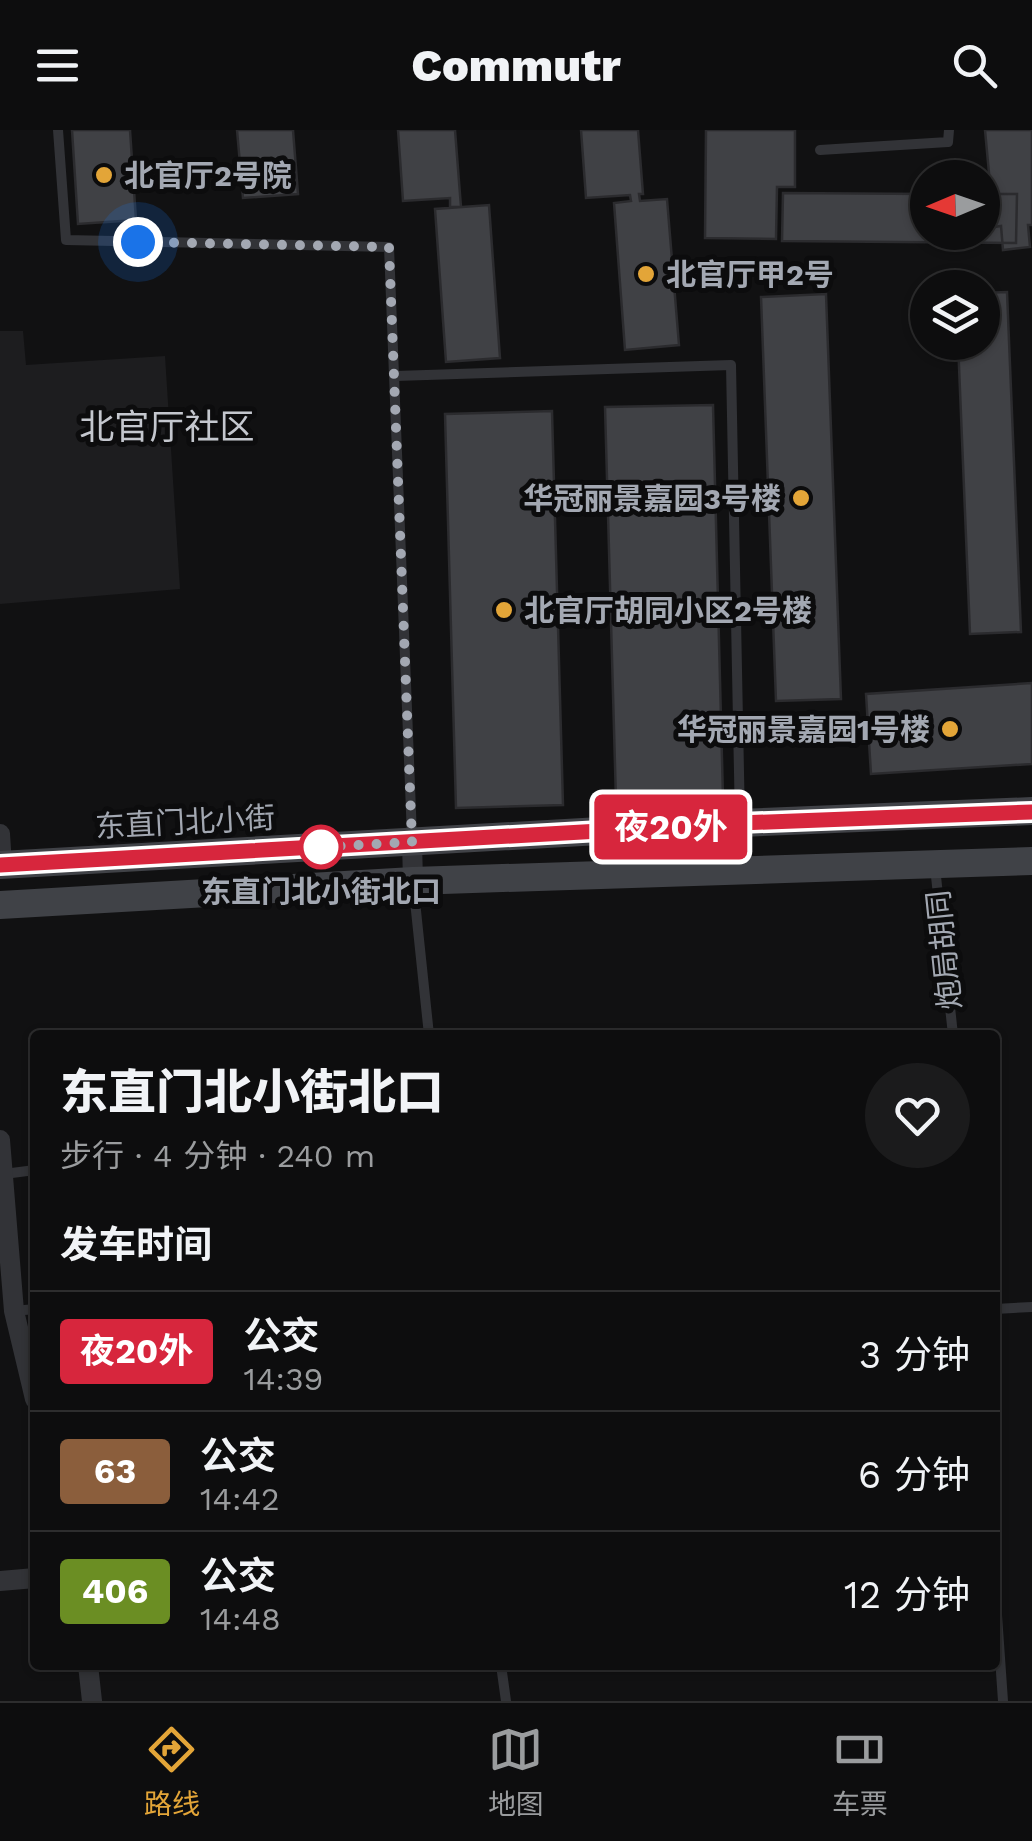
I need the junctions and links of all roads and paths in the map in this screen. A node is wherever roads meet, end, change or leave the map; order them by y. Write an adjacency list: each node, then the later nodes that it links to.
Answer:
1 (58, 130): 4 (lane)
2 (949, 130): 3 (lane)
3 (820, 150)
4 (396, 376): 6 (lane); 8 (lane)
5 (1032, 812): 6 (main road, 东直门北小街)
6 (740, 823): 8 (main road, 东直门北小街)
7 (0, 834): 11 (street)
8 (412, 842): 11 (main road, 东直门北小街); 12 (street)
9 (1032, 861): 10 (main road)
10 (934, 864): 12 (main road); 15 (lane, 炮局胡同)
11 (1, 865)
12 (414, 881): 13 (main road); 14 (lane)
13 (0, 905)
14 (428, 1030)
15 (952, 1030)
16 (0, 1140): 18 (street)
17 (30, 1171): 18 (lane)
18 (2, 1174): 21 (street)
19 (1032, 1308): 20 (lane)
20 (1000, 1309)
21 (25, 1310): 22 (street)
22 (30, 1354)
23 (30, 1578): 24 (street)
24 (0, 1580)
25 (1000, 1658): 30 (lane)
26 (89, 1670): 28 (street)
27 (502, 1670): 29 (lane)
28 (92, 1701)
29 (506, 1701)
30 (1003, 1701)

